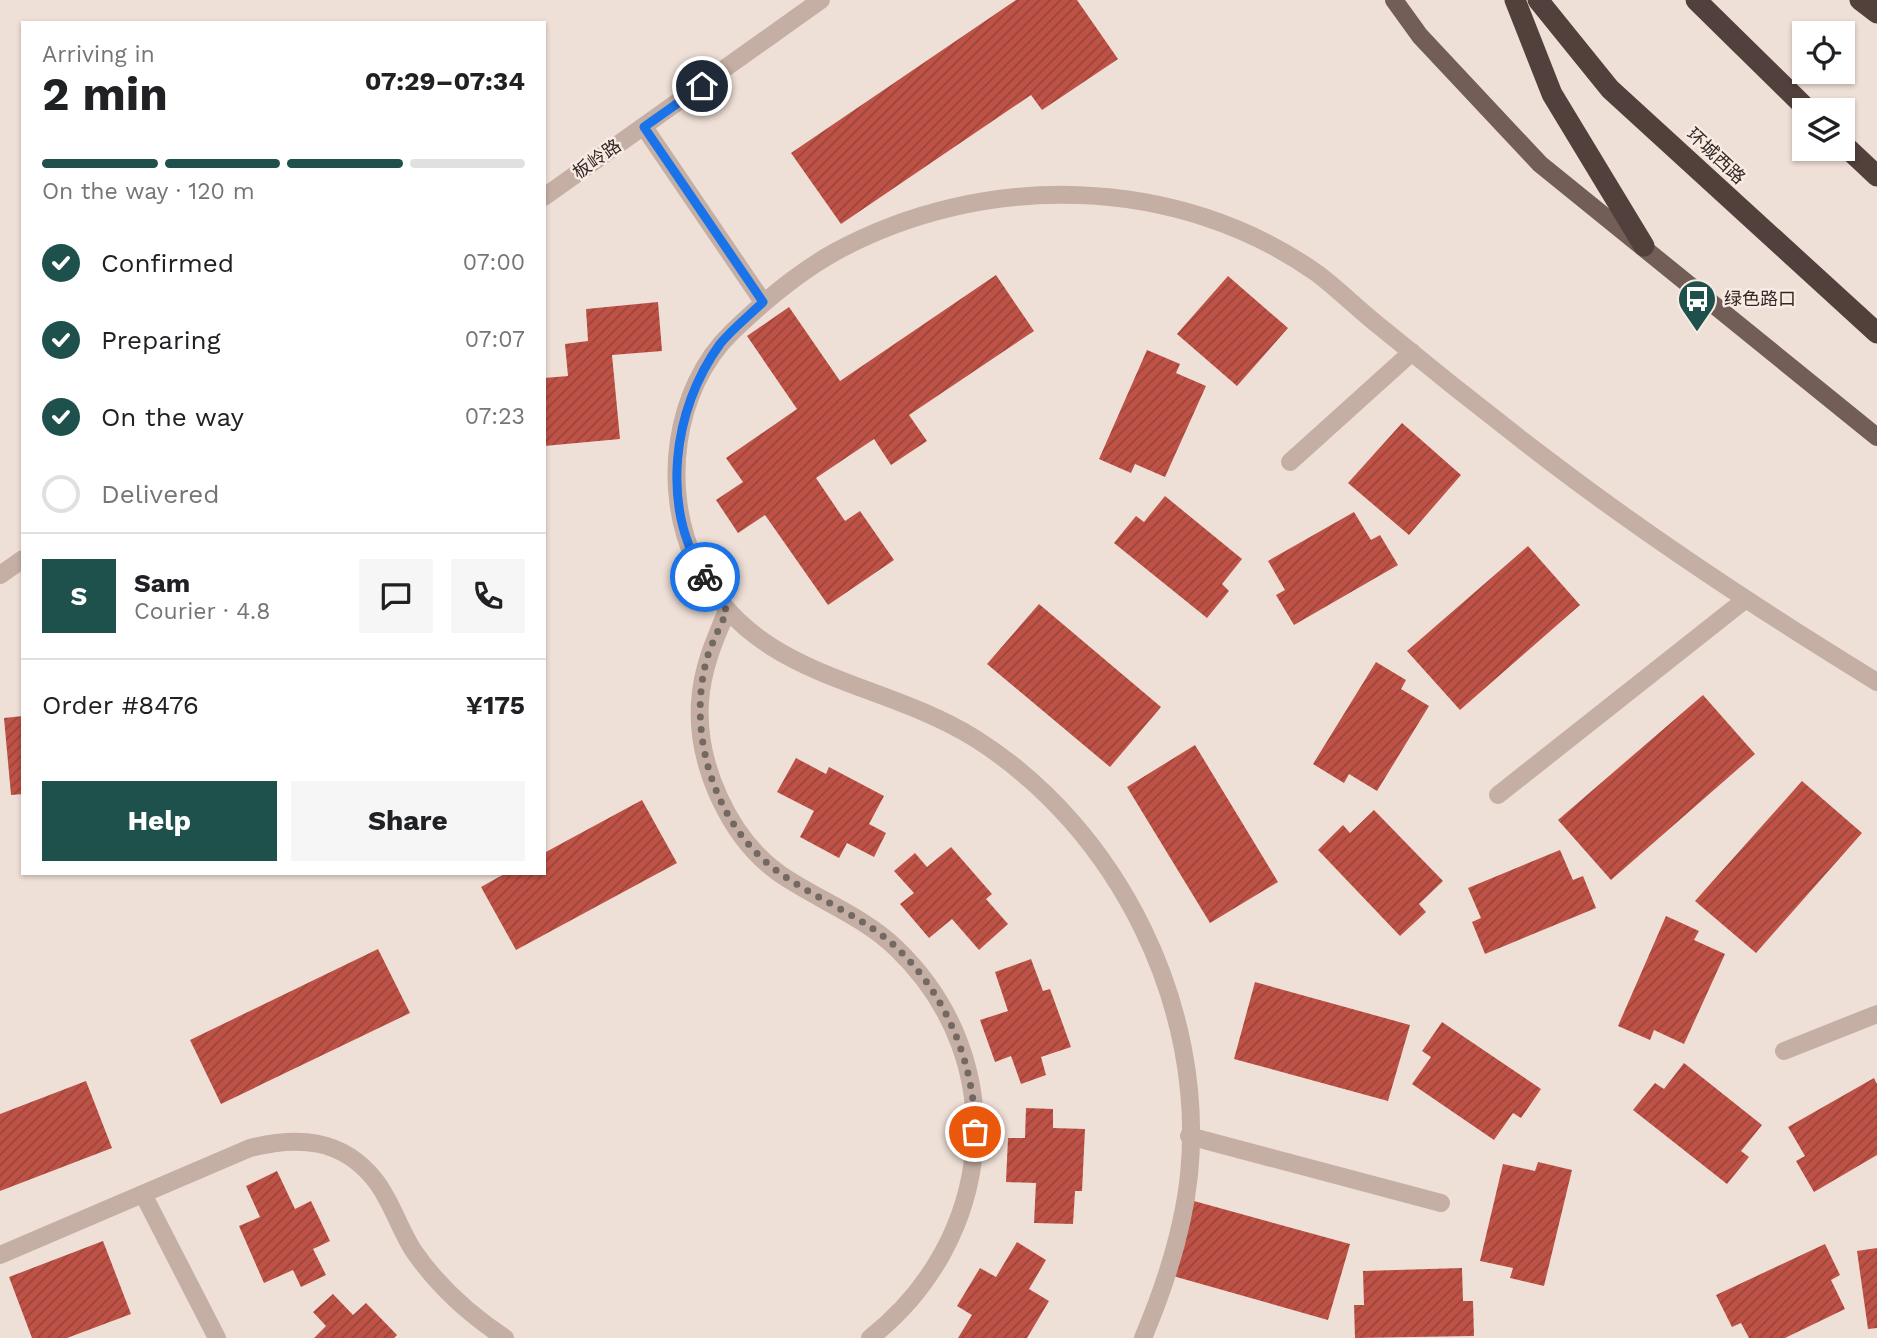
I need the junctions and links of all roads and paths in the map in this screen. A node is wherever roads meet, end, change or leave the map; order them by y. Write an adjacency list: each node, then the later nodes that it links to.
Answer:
1 (821, 0): 9 (street, 板岭路)
2 (1394, 0): 13 (main road)
3 (1515, 0): 13 (highway)
4 (1538, 0): 15 (highway, 环城西路)
5 (1696, 0): 8 (highway)
6 (1860, 0): 7 (highway)
7 (1877, 13)
8 (1796, 98)
9 (644, 127): 12 (street, 板岭路); 14 (street)
10 (1855, 155): 11 (highway)
11 (1877, 176)
12 (546, 196)
13 (1644, 246): 17 (main road)
14 (763, 302): 16 (street); 22 (street)
15 (1877, 333)
16 (1412, 352): 18 (street); 21 (street)
17 (1877, 437)
18 (1290, 462)
19 (21, 560): 20 (street)
20 (0, 575)
21 (1746, 599): 23 (street); 24 (street)
22 (727, 611): 27 (street); 33 (street)
23 (1877, 682)
24 (1499, 795)
25 (1877, 1014): 26 (street)
26 (1784, 1051)
27 (1189, 1136): 29 (street); 34 (street)
28 (143, 1194): 30 (street); 31 (street); 32 (street)
29 (1441, 1203)
30 (0, 1255)
31 (217, 1338)
32 (505, 1338)
33 (870, 1338)
34 (1143, 1338)

